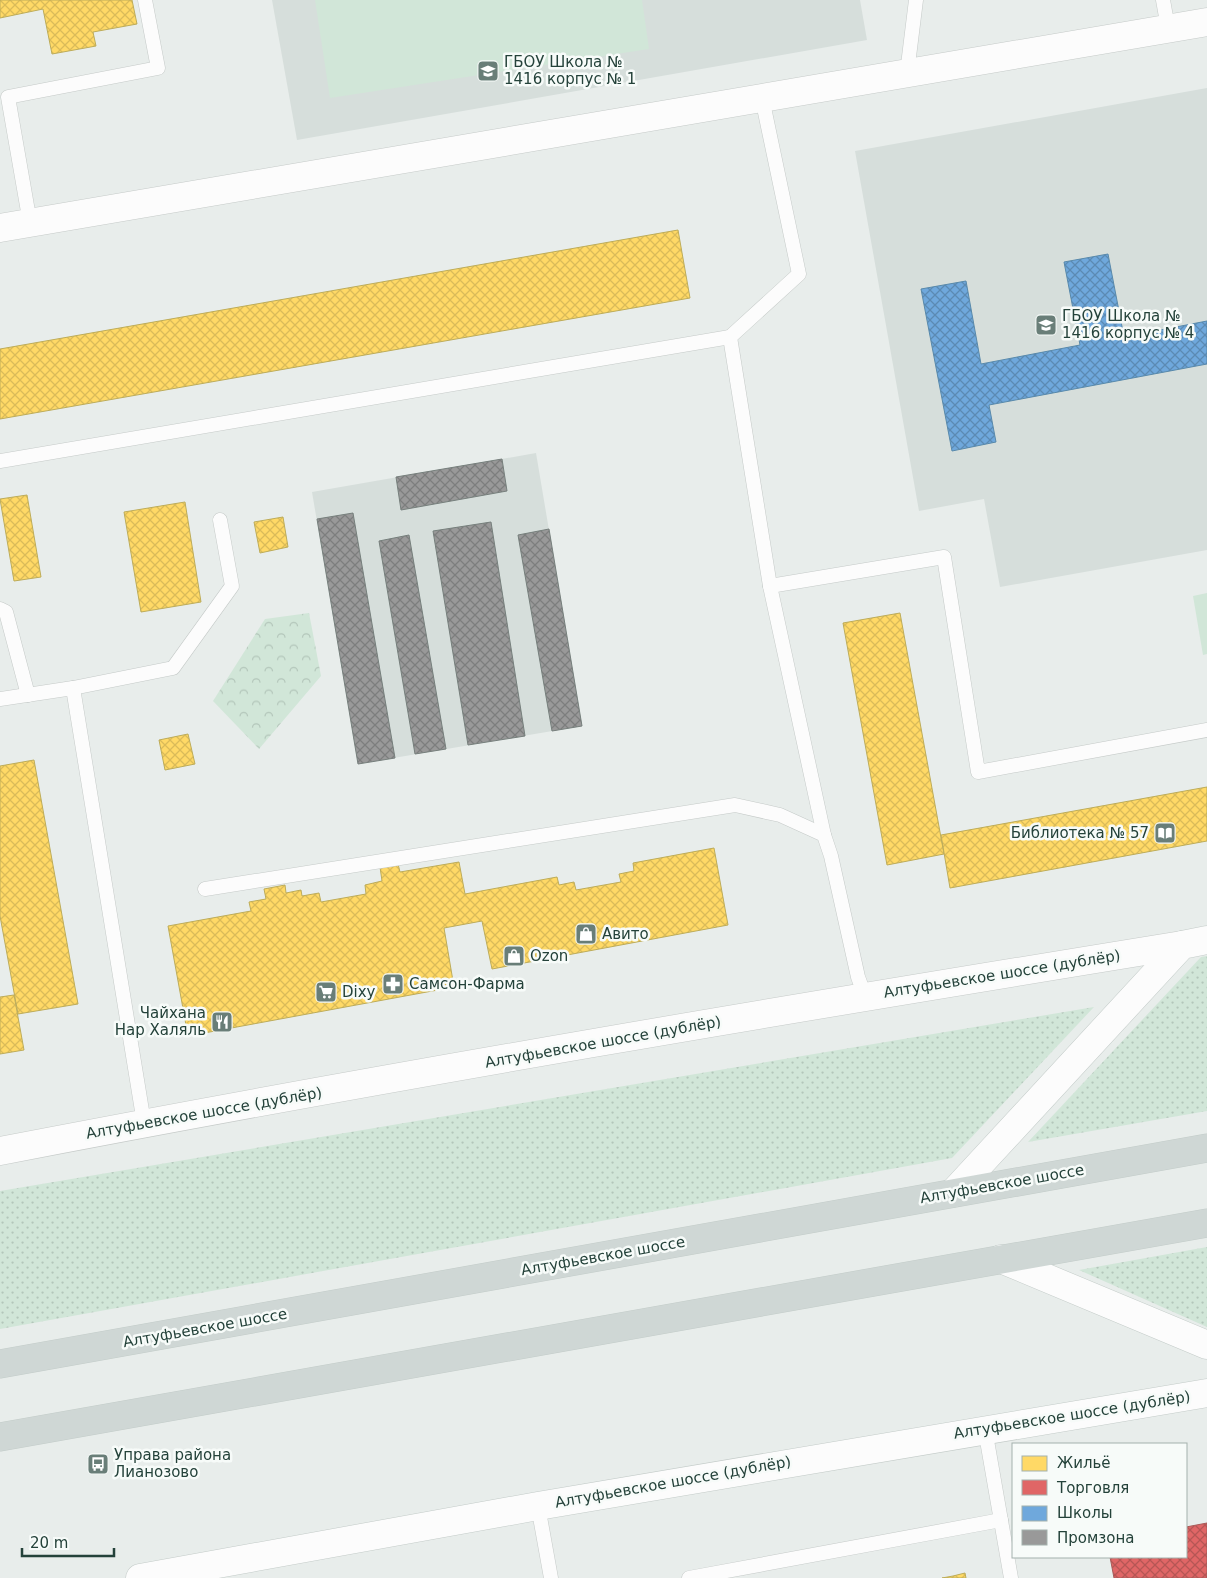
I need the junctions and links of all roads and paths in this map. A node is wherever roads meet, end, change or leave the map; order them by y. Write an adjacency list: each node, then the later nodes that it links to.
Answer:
1 (145, 0): 8 (lane)
2 (916, 0): 6 (lane)
3 (1163, 0): 5 (lane)
4 (1207, 22): 5 (street)
5 (1168, 28): 6 (street)
6 (907, 73): 7 (street)
7 (762, 98): 8 (street); 10 (lane)
8 (30, 223): 9 (street)
9 (0, 228)
10 (730, 337): 11 (lane); 13 (lane)
11 (0, 461)
12 (220, 520): 15 (lane)
13 (770, 586): 18 (lane); 19 (lane)
14 (0, 609): 16 (lane)
15 (73, 688): 16 (lane); 23 (lane)
16 (28, 695): 17 (lane)
17 (0, 699)
18 (1207, 730)
19 (824, 836): 20 (lane); 22 (lane)
20 (205, 889)
21 (1195, 942): 22 (street, Алтуфьевское шоссе (дублёр)); 26 (street)
22 (865, 996): 23 (street, Алтуфьевское шоссе (дублёр))
23 (144, 1123): 25 (street, Алтуфьевское шоссе (дублёр))
24 (1207, 1148): 26 (main road, Алтуфьевское шоссе)
25 (0, 1151)
26 (953, 1192): 30 (main road, Алтуфьевское шоссе)
27 (1207, 1224): 28 (main road)
28 (1001, 1259): 29 (street); 33 (main road)
29 (1207, 1345)
30 (0, 1364)
31 (1207, 1393): 32 (street, Алтуфьевское шоссе (дублёр))
32 (985, 1429): 34 (street, Алтуфьевское шоссе (дублёр)); 35 (lane)
33 (0, 1437)
34 (538, 1506): 36 (street, Алтуфьевское шоссе (дублёр)); 37 (lane)
35 (1001, 1520): 38 (lane); 39 (lane)
36 (140, 1578)
37 (551, 1578)
38 (689, 1578)
39 (1011, 1578)

